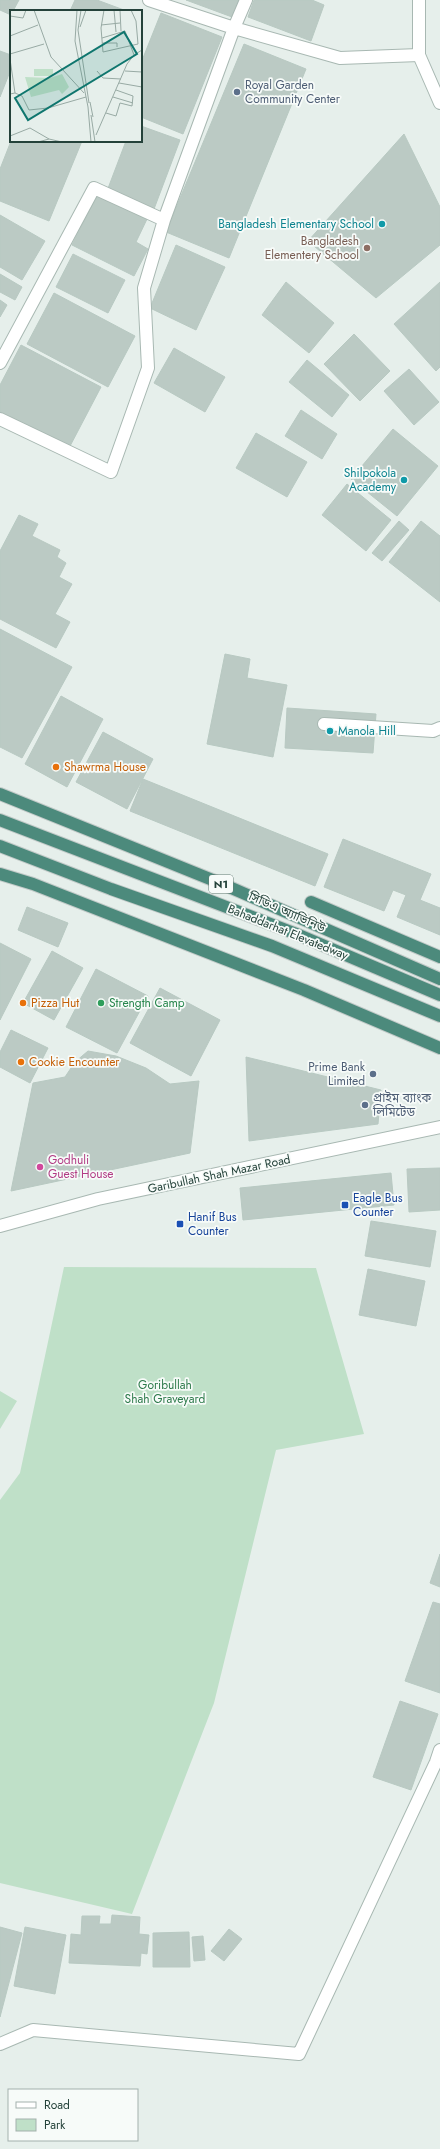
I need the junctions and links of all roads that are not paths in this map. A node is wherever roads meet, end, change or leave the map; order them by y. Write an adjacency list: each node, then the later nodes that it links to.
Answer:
1 (149, 0): 4 (street)
2 (246, 0): 4 (street)
3 (419, 0): 5 (street)
4 (234, 28): 5 (street); 7 (street)
5 (419, 55): 6 (street)
6 (440, 103)
7 (164, 220): 8 (street); 9 (street)
8 (0, 363)
9 (0, 419)
10 (324, 724): 11 (street)
11 (440, 728)
12 (0, 794): 18 (highway, সিডিএ অ্যাভিনিউ / N1)
13 (0, 820): 19 (highway, Bahaddarhat Elevatedway)
14 (0, 846): 20 (highway, Bahaddarhat Elevatedway)
15 (0, 874): 21 (highway)
16 (311, 902): 17 (highway)
17 (440, 957)
18 (440, 979)
19 (440, 995)
20 (440, 1016)
21 (440, 1048)
22 (440, 1127): 23 (street, Garibullah Shah Mazar Road)
23 (0, 1226)
24 (440, 1750): 25 (street)
25 (0, 2044)

